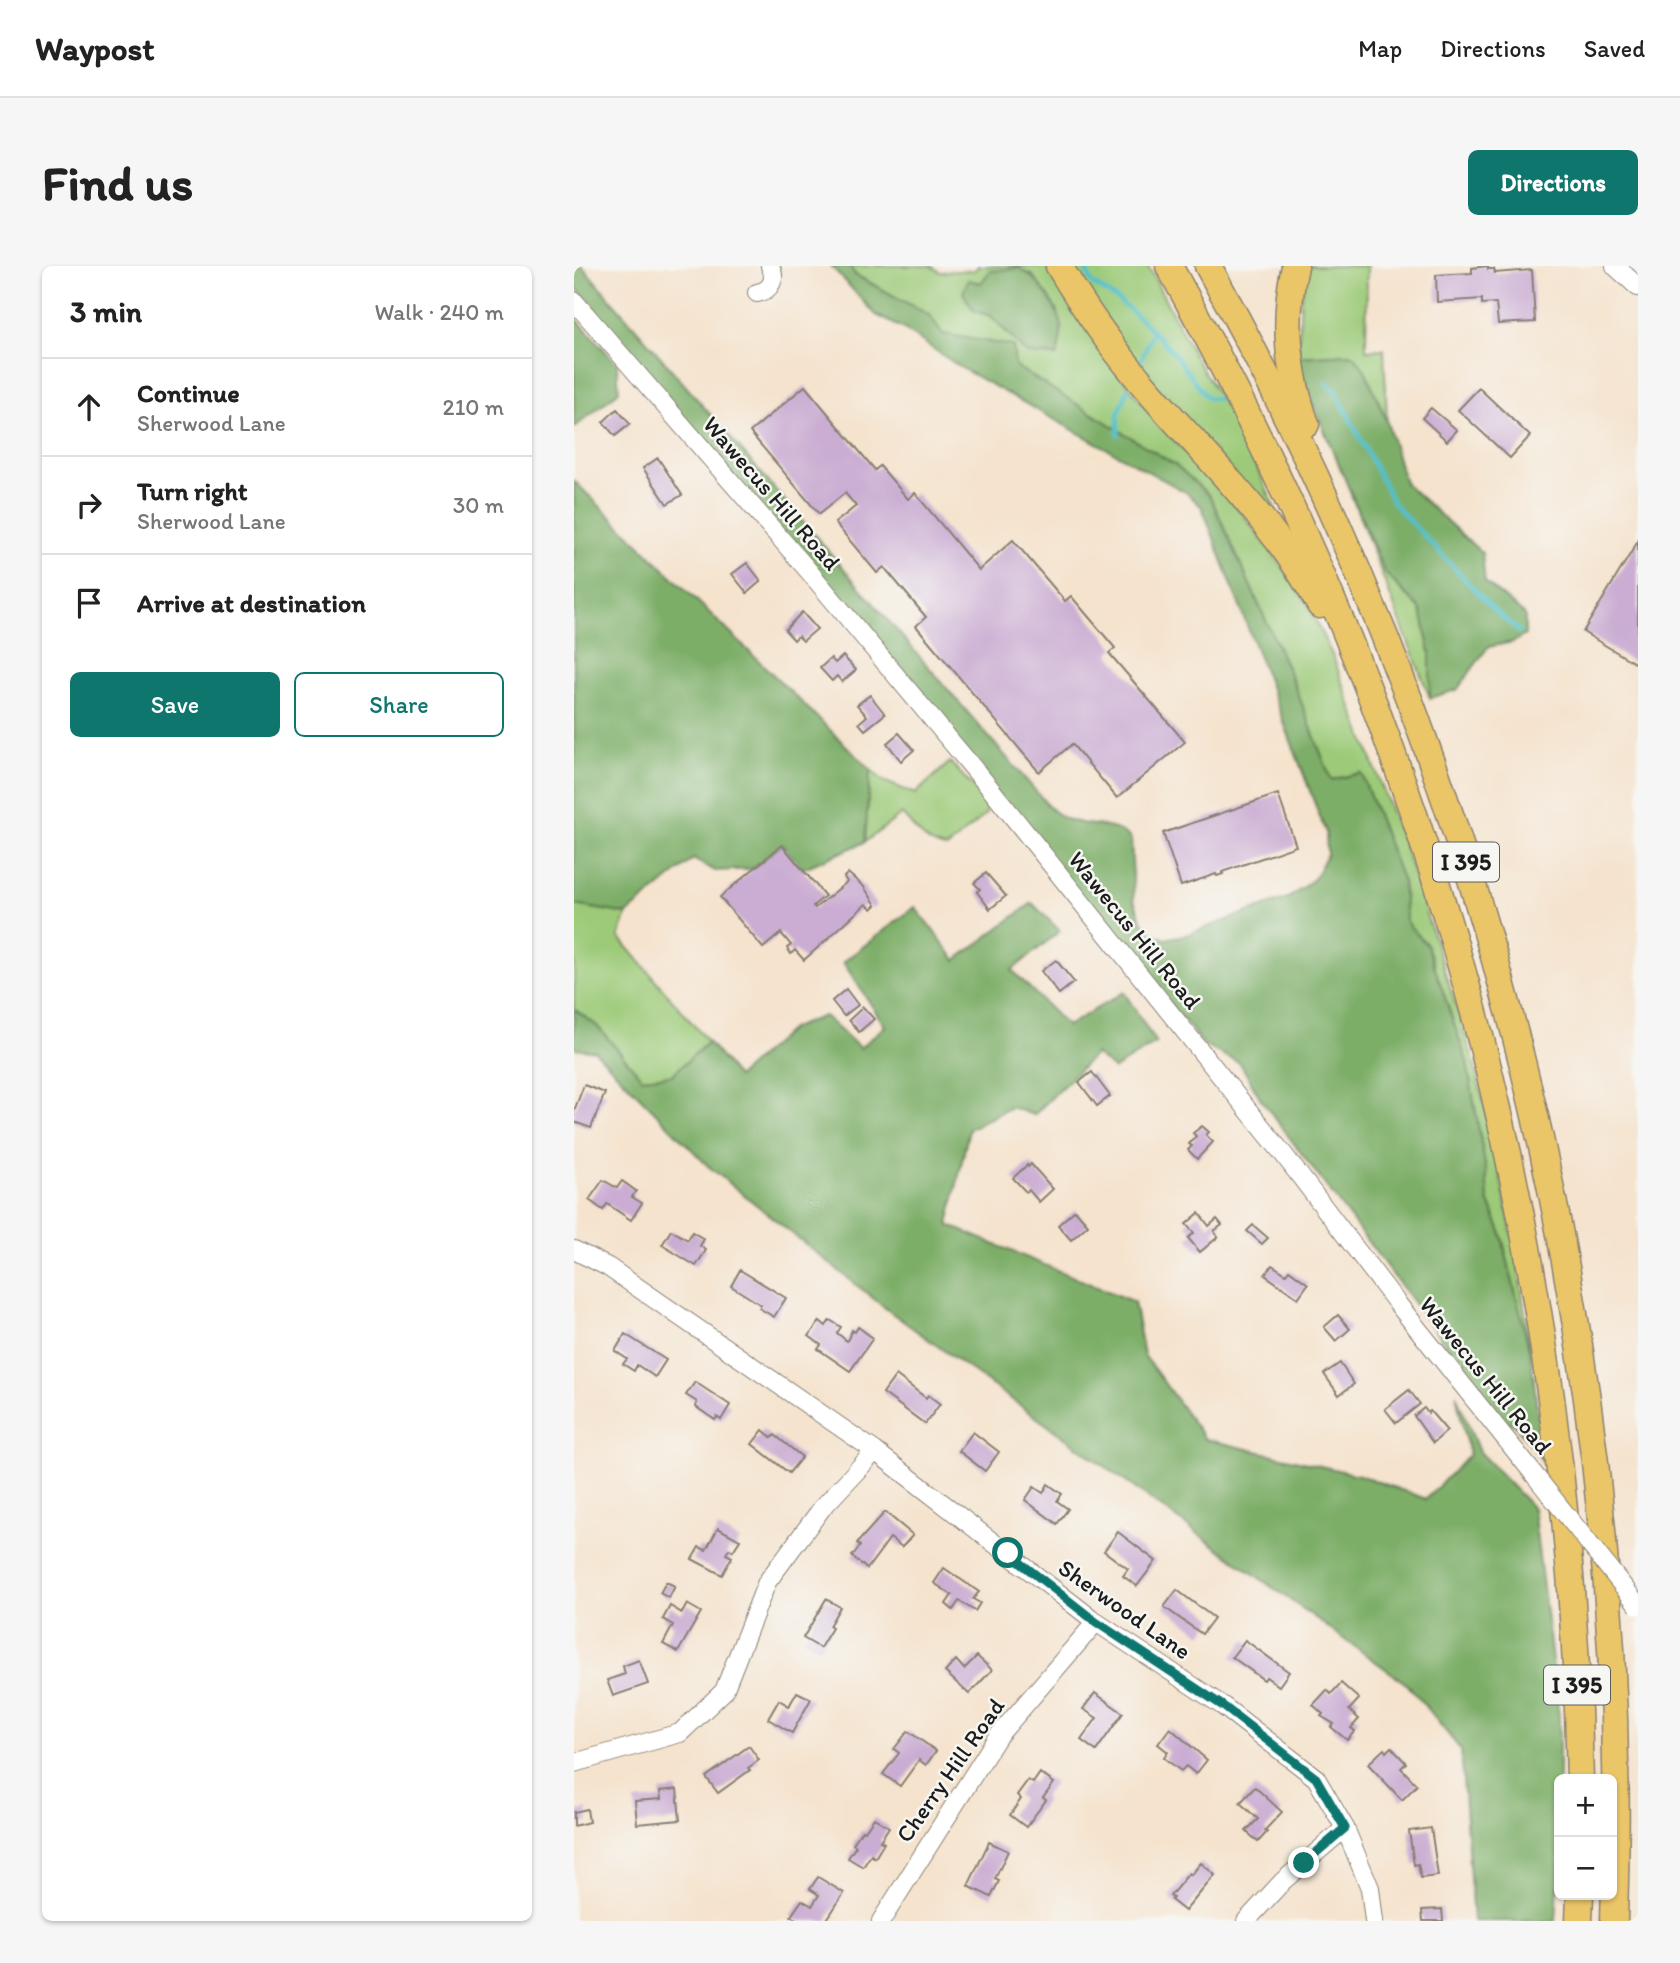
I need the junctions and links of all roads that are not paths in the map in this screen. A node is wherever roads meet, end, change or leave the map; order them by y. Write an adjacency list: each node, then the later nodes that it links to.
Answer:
1 (1059, 266): 11 (highway)
2 (1169, 266): 11 (highway, I 395)
3 (1208, 266): 10 (highway, I 395)
4 (1295, 266): 10 (highway)
5 (1615, 266): 7 (street)
6 (773, 271): 8 (street)
7 (1638, 287)
8 (757, 293)
9 (574, 302): 14 (street, Wawecus Hill Road, bridge)
10 (1314, 471): 24 (highway, I 395)
11 (1373, 699): 17 (highway, I 395)
12 (574, 1250): 13 (street, Sherwood Lane)
13 (875, 1451): 15 (street, Sherwood Lane); 16 (street)
14 (1638, 1605)
15 (1096, 1622): 18 (street, Sherwood Lane); 20 (street, Cherry Hill Road)
16 (574, 1763)
17 (1580, 1774)
18 (1345, 1828): 21 (street); 22 (street, Sherwood Lane)
19 (1580, 1900): 23 (highway)
20 (881, 1921)
21 (1246, 1921)
22 (1374, 1921)
23 (1579, 1921)
24 (1614, 1921)

